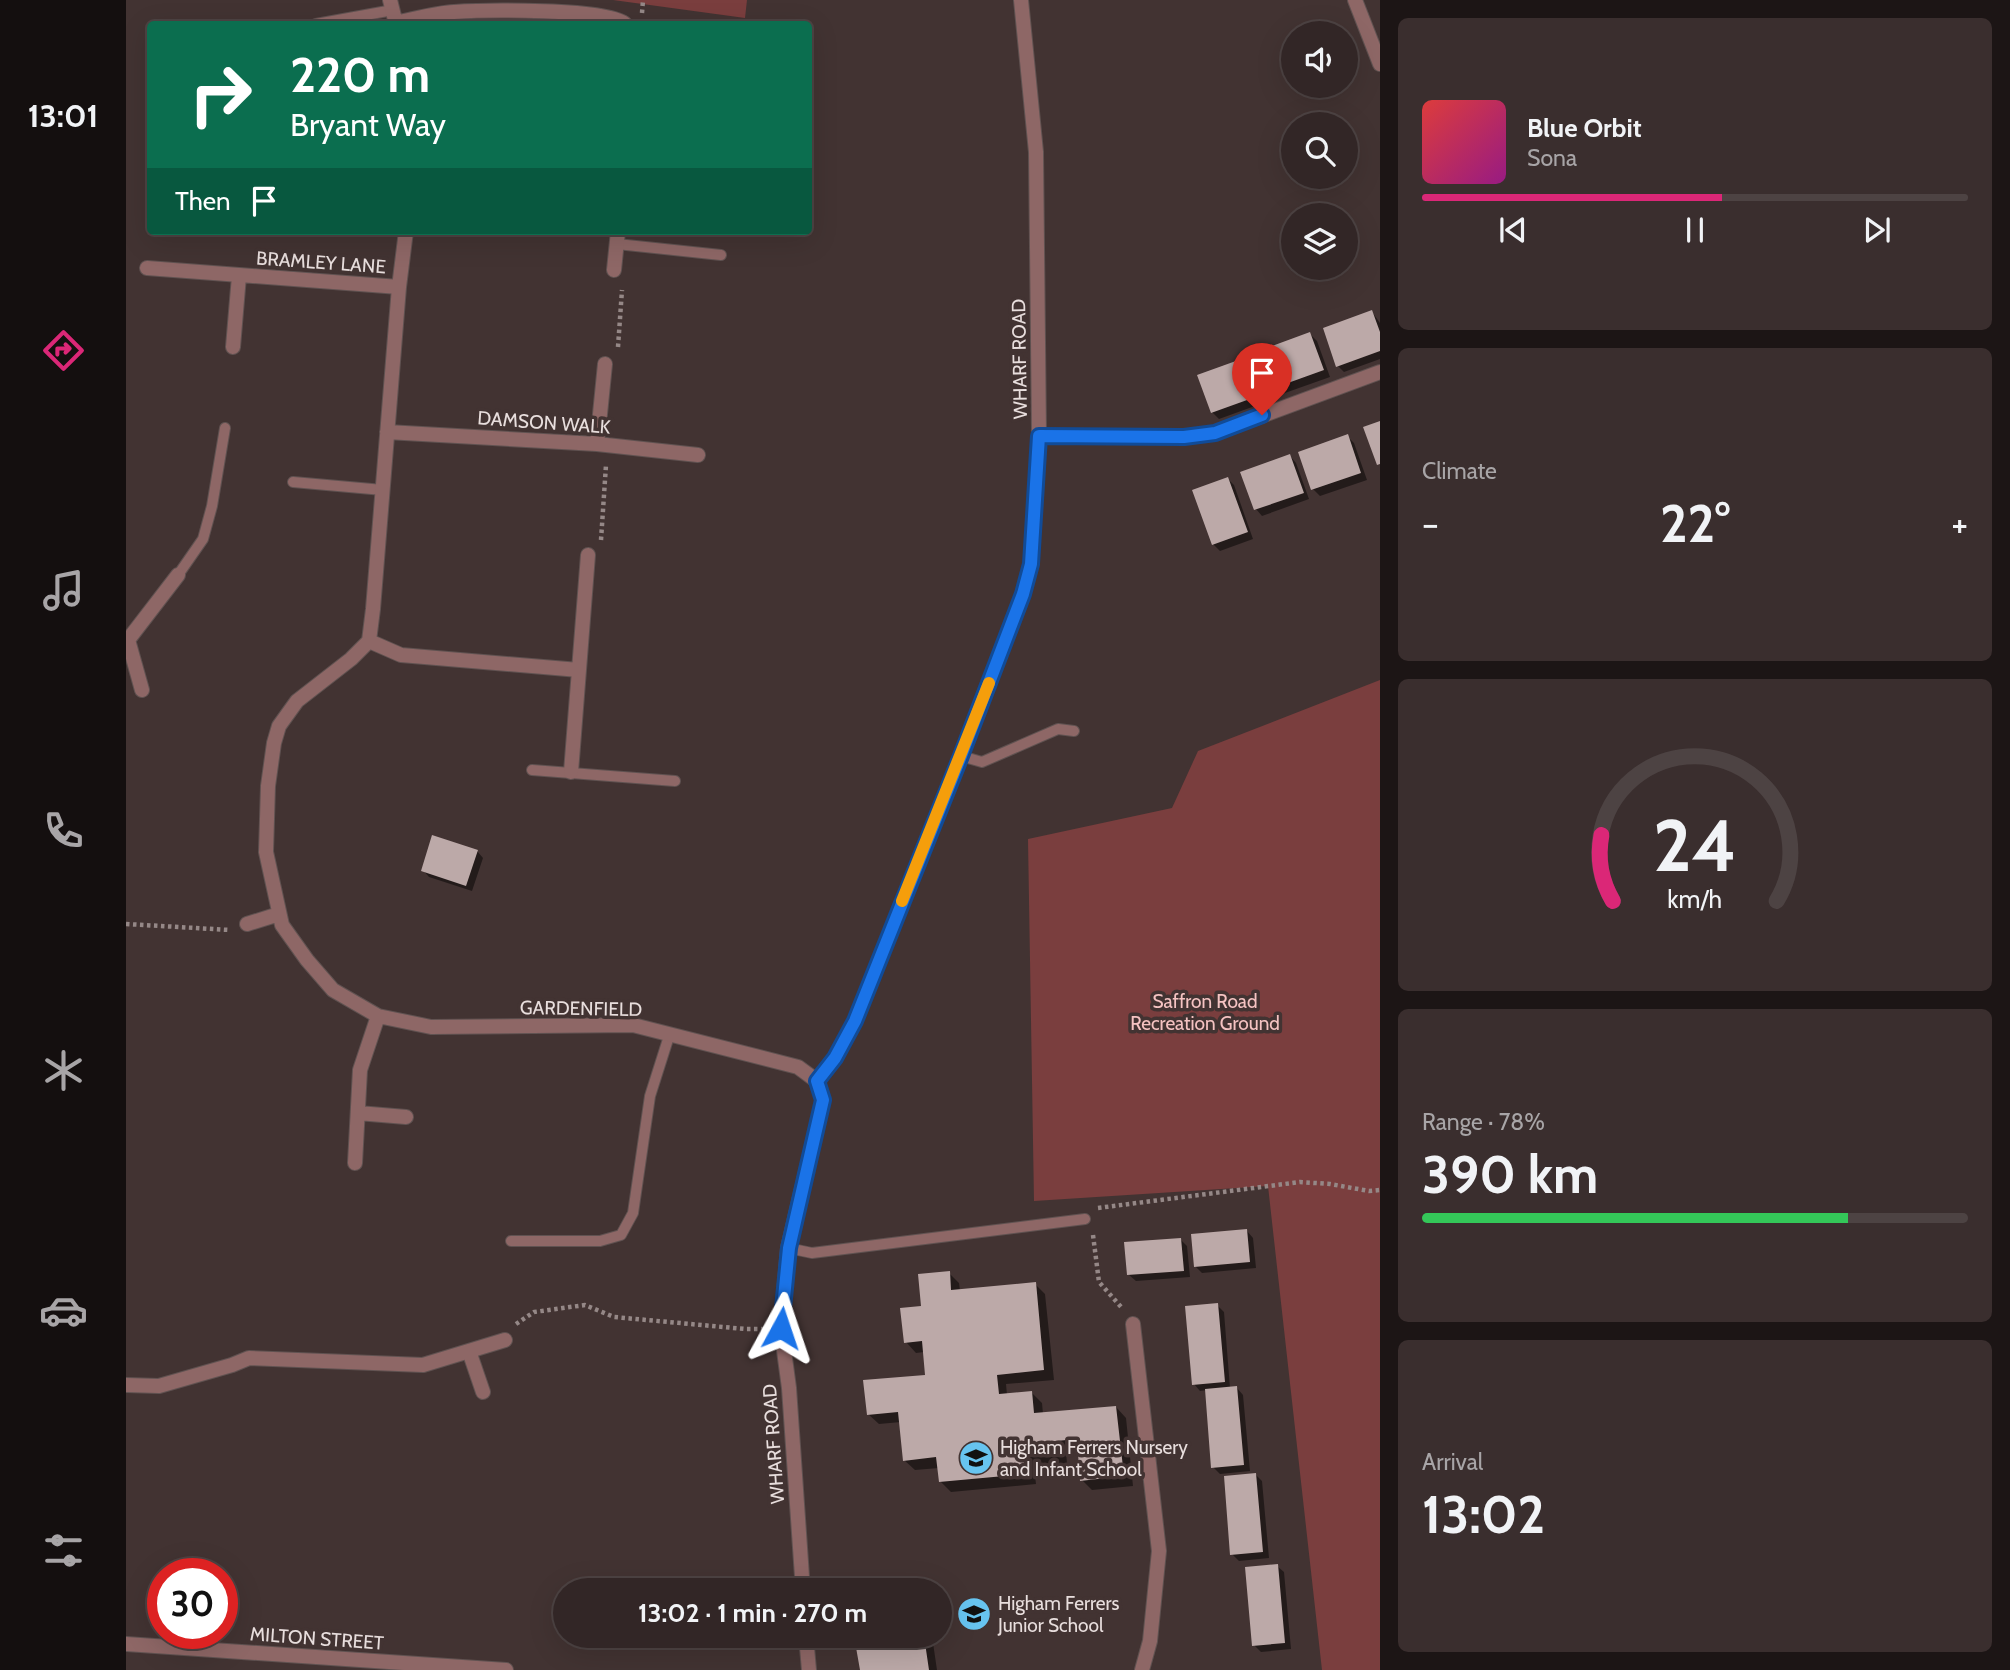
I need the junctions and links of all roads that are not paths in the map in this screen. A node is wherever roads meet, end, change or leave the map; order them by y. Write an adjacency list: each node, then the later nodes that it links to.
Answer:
1 (1021, 0): 19 (street, WHARF ROAD)
2 (1355, 0): 6 (street)
3 (393, 14): 4 (lane); 5 (street)
4 (339, 21)
5 (622, 21)
6 (1380, 64)
7 (406, 235): 13 (street)
8 (618, 238): 9 (lane); 11 (street)
9 (721, 255)
10 (147, 268): 12 (street, BRAMLEY LANE)
11 (614, 270)
12 (239, 276): 13 (street, BRAMLEY LANE); 14 (street, BRAMLEY LANE)
13 (399, 287): 18 (street)
14 (233, 347)
15 (605, 364): 20 (street)
16 (1380, 372): 19 (street)
17 (225, 428): 25 (lane)
18 (387, 432): 20 (street, DAMSON WALK); 23 (street)
19 (1039, 436): 31 (street, WHARF ROAD)
20 (597, 444): 21 (street, DAMSON WALK)
21 (698, 455)
22 (293, 482): 23 (lane)
23 (383, 490): 27 (street)
24 (588, 555): 28 (street)
25 (178, 575): 26 (street)
26 (127, 640): 29 (street)
27 (369, 641): 28 (street); 35 (street, GARDENFIELD)
28 (579, 670): 33 (street)
29 (142, 691)
30 (1074, 731): 31 (lane)
31 (961, 756): 39 (street, WHARF ROAD)
32 (533, 770): 33 (lane)
33 (571, 772): 34 (lane)
34 (675, 781)
35 (279, 914): 36 (street); 37 (street, GARDENFIELD)
36 (244, 928)
37 (378, 1016): 38 (street, GARDENFIELD); 40 (street)
38 (670, 1034): 39 (street, GARDENFIELD); 44 (lane)
39 (817, 1081): 45 (street, WHARF ROAD)
40 (358, 1113): 41 (street); 42 (street)
41 (406, 1117)
42 (355, 1163)
43 (1088, 1219): 45 (lane)
44 (510, 1241)
45 (789, 1248): 51 (street, WHARF ROAD)
46 (1133, 1324): 56 (street)
47 (505, 1340): 48 (street)
48 (469, 1350): 49 (street); 50 (street)
49 (126, 1385)
50 (482, 1392)
51 (802, 1578)
52 (126, 1644): 54 (street, MILTON STREET)
53 (807, 1648): 55 (street)
54 (506, 1670)
55 (809, 1670)
56 (1142, 1670)

